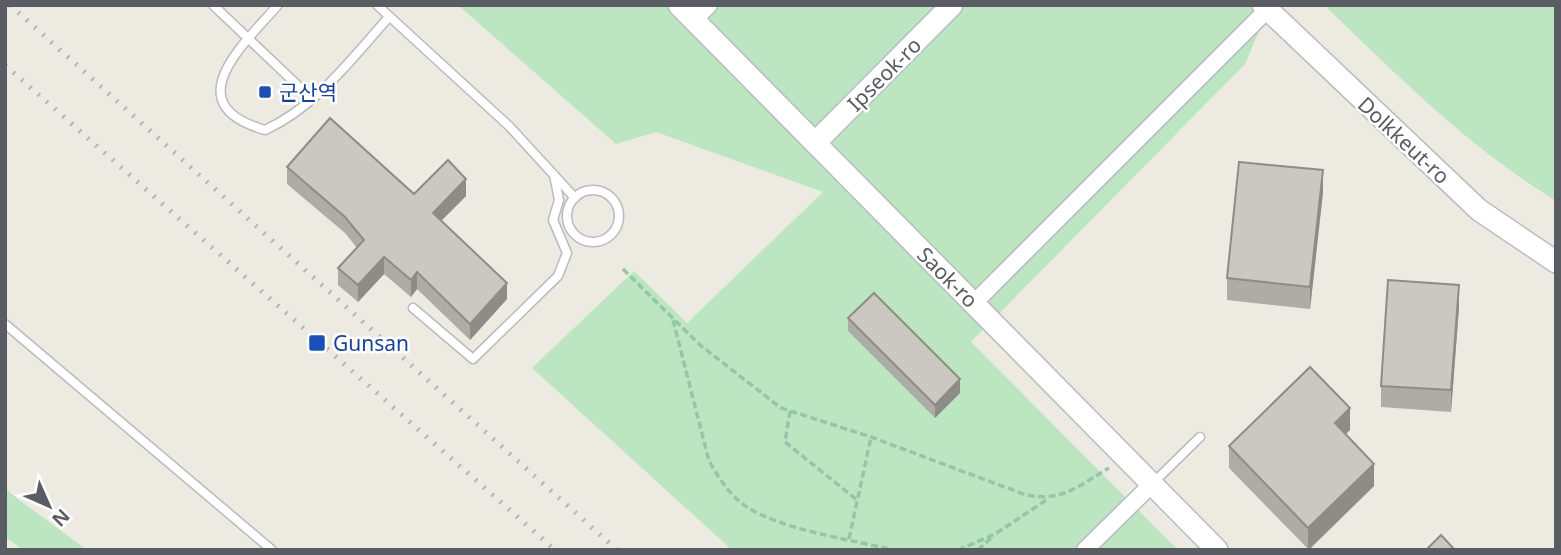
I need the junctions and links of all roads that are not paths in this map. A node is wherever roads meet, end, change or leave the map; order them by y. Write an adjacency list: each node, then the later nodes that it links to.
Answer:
1 (213, 5): 8 (lane)
2 (278, 5): 8 (lane)
3 (377, 5): 7 (lane)
4 (952, 5): 10 (street, Ipseok-ro)
5 (1265, 7): 13 (street, Dolkkeut-ro); 14 (street)
6 (694, 10): 10 (street, Saok-ro)
7 (389, 17): 9 (lane); 11 (lane)
8 (248, 39): 9 (lane); 9 (lane)
9 (312, 99)
10 (815, 143): 14 (street, Saok-ro)
11 (554, 175): 12 (lane); 15 (lane)
12 (575, 198): 12 (lane)
13 (1556, 262)
14 (974, 303): 18 (street, Saok-ro)
15 (413, 307)
16 (5, 324): 19 (lane)
17 (1200, 437): 18 (lane)
18 (1152, 484): 20 (street); 21 (street, Saok-ro)
19 (272, 550)
20 (1085, 550)
21 (1217, 550)

